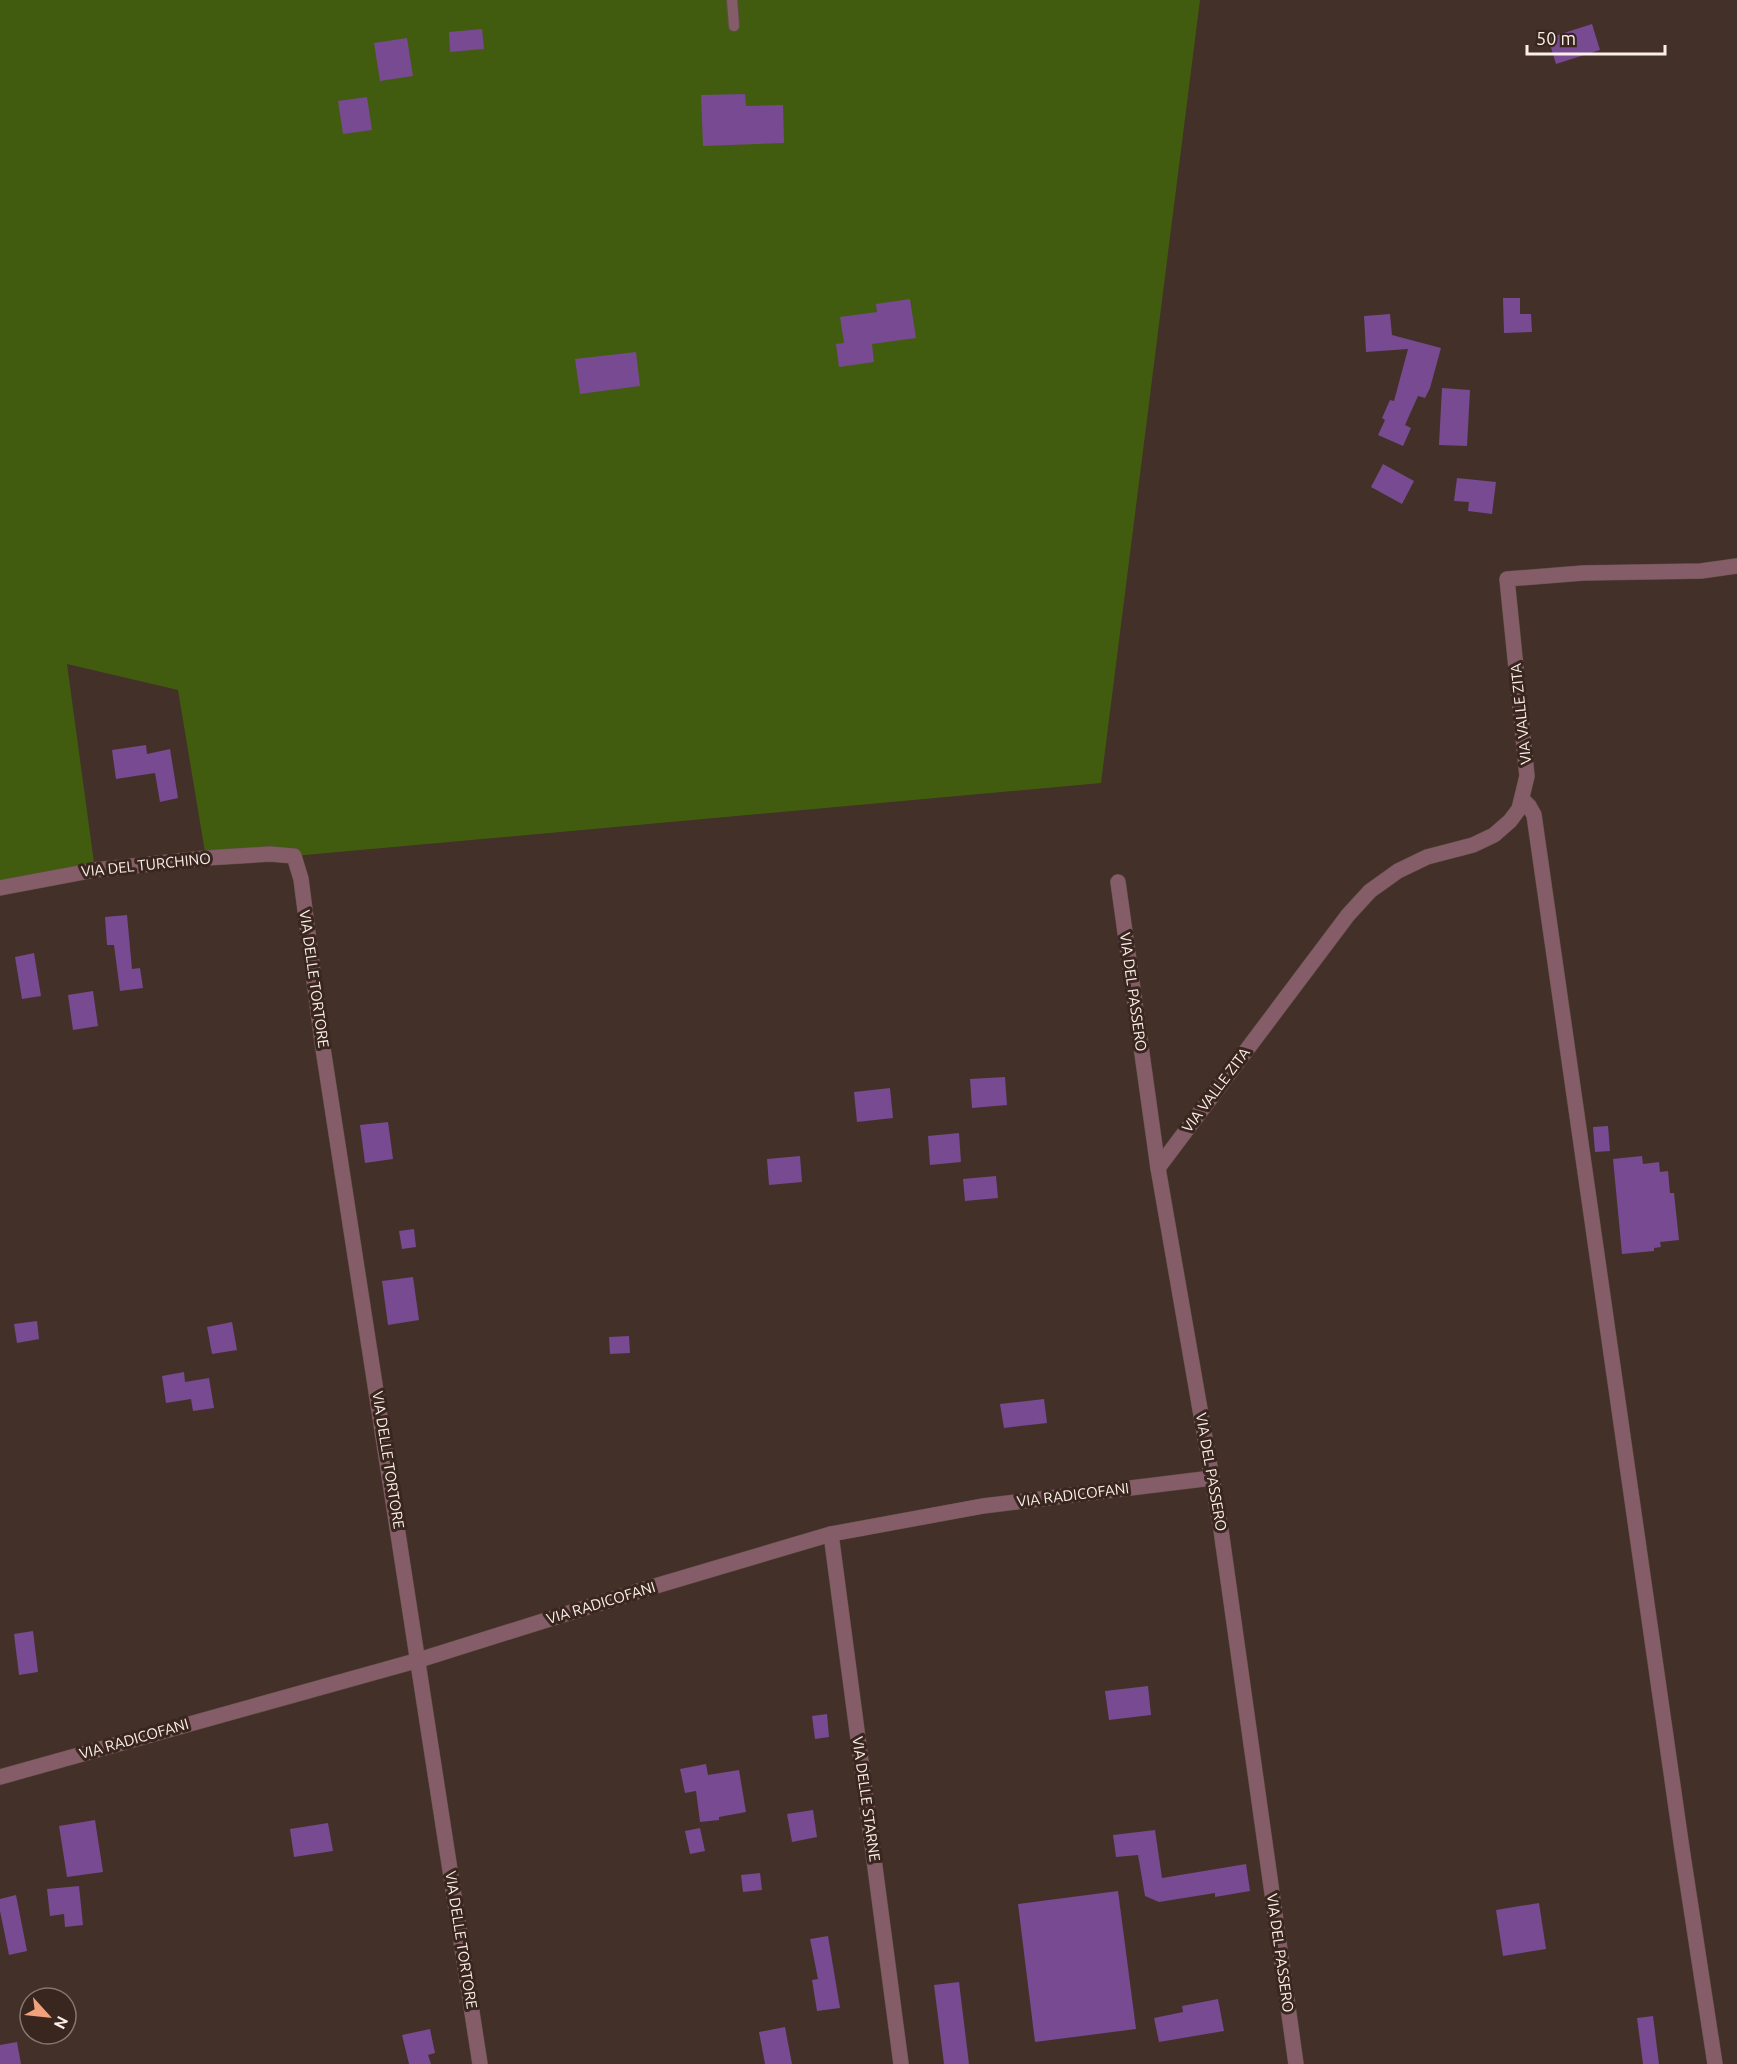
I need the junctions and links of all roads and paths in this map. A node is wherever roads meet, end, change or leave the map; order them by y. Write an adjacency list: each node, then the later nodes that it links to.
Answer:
1 (732, 0): 2 (lane)
2 (734, 26)
3 (1737, 566): 4 (street, VIA VALLE ZITA)
4 (1523, 800): 8 (street, VIA VALLE ZITA); 16 (street)
5 (294, 856): 7 (street, VIA DEL TURCHINO); 11 (street, VIA DELLE TORTORE)
6 (1118, 882): 8 (street, VIA DEL PASSERO)
7 (0, 888)
8 (1158, 1168): 9 (street, VIA DEL PASSERO)
9 (1212, 1478): 10 (street, VIA RADICOFANI); 15 (street, VIA DEL PASSERO)
10 (831, 1534): 11 (street, VIA RADICOFANI); 14 (street, VIA DELLE STARNE)
11 (419, 1660): 12 (street, VIA RADICOFANI); 13 (street, VIA DELLE TORTORE)
12 (0, 1777)
13 (480, 2064)
14 (901, 2064)
15 (1296, 2064)
16 (1715, 2064)

